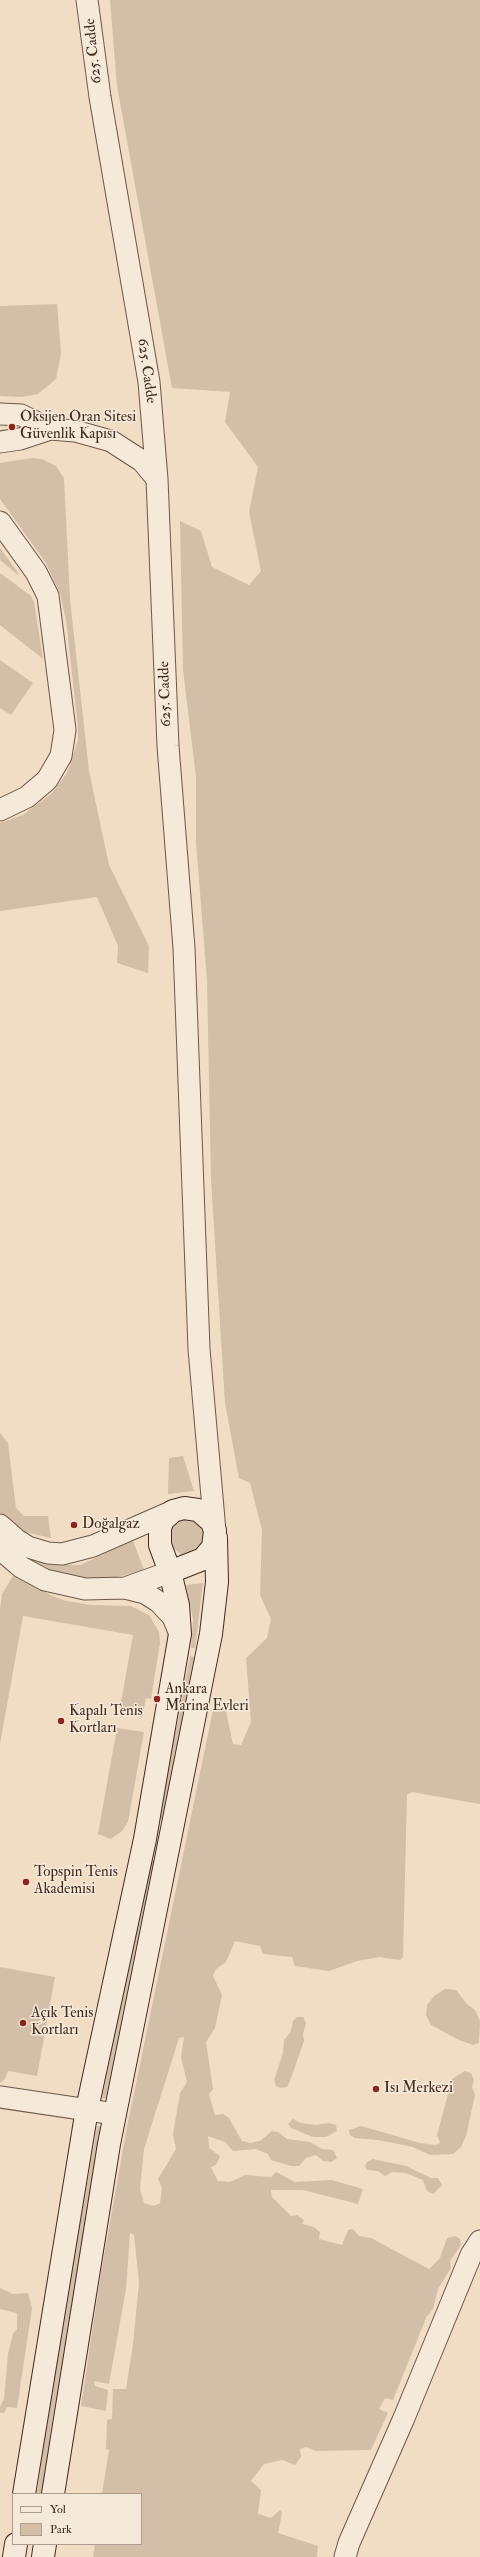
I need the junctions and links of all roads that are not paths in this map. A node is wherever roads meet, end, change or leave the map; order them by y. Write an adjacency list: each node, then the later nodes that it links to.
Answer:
1 (87, 0): 5 (street, 625. Cadde)
2 (0, 414): 3 (street)
3 (50, 429): 4 (street); 5 (street)
4 (0, 442)
5 (157, 479): 8 (street, 625. Cadde)
6 (0, 522): 7 (street)
7 (0, 810)
8 (211, 1478): 9 (street); 11 (street, 625. Cadde)
9 (176, 1510): 10 (street); 11 (street); 13 (street)
10 (0, 1525)
11 (215, 1531): 13 (street); 18 (street)
12 (0, 1549): 14 (street)
13 (170, 1572): 14 (street); 15 (street)
14 (125, 1588): 15 (street)
15 (180, 1634): 17 (street)
16 (0, 2097): 17 (street)
17 (87, 2109): 18 (street); 20 (street)
18 (115, 2114): 21 (street)
19 (480, 2241): 26 (street)
20 (24, 2493)
21 (53, 2493)
22 (16, 2545): 24 (street)
23 (45, 2545): 25 (street)
24 (14, 2557)
25 (43, 2557)
26 (345, 2557)

